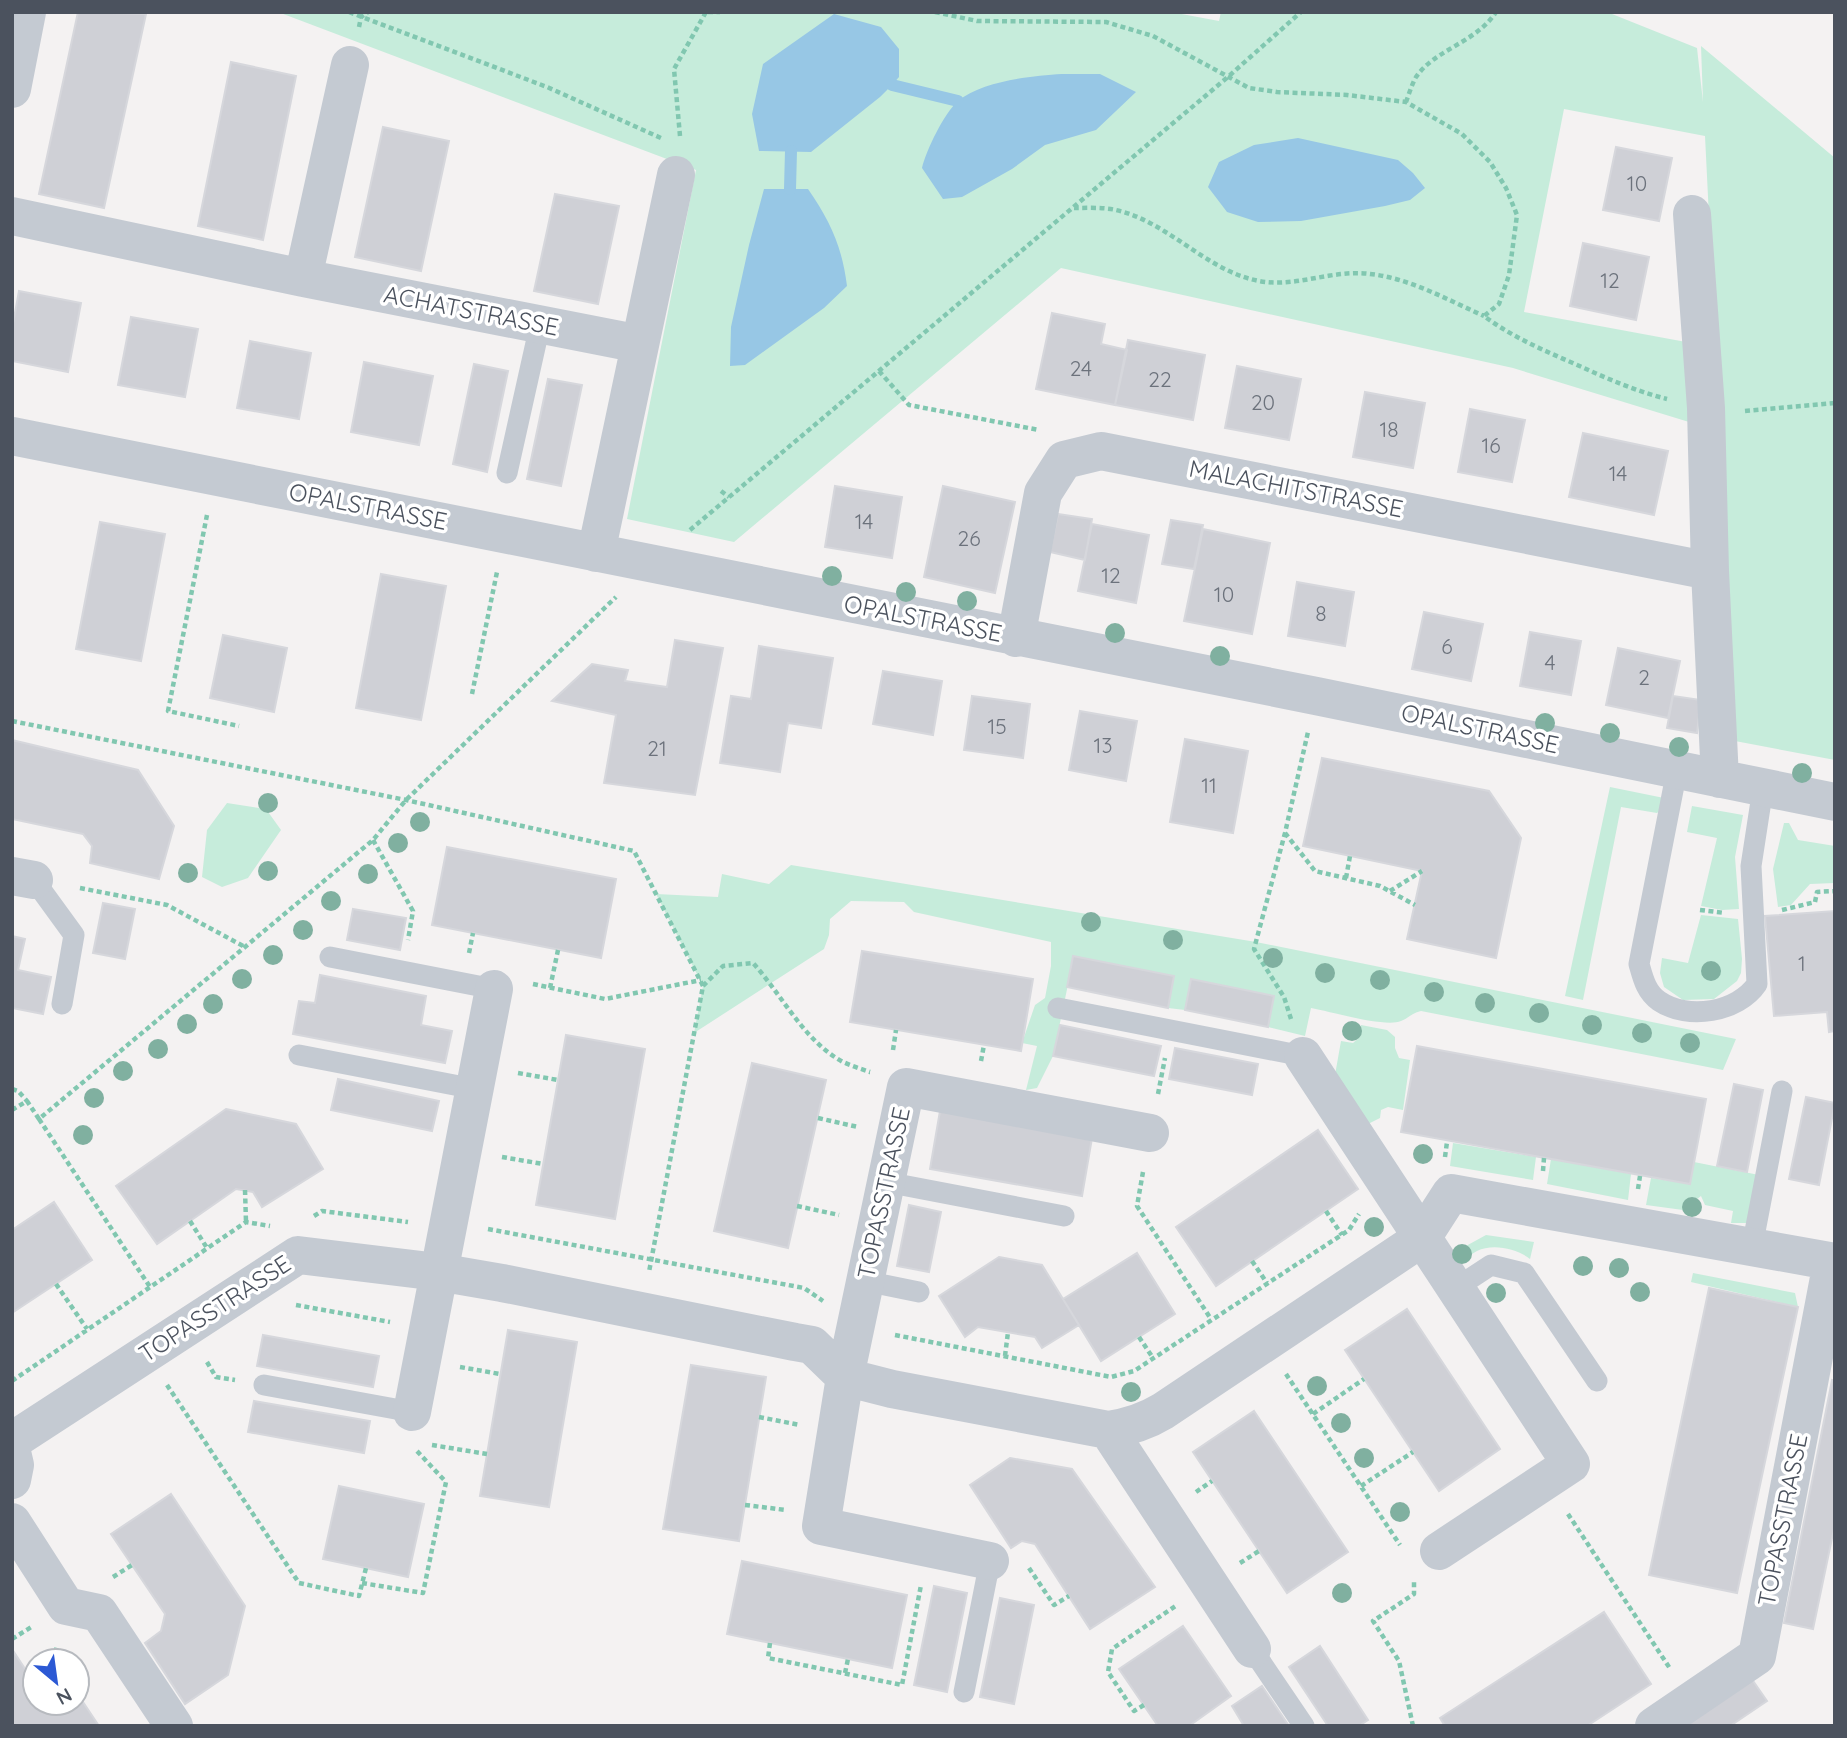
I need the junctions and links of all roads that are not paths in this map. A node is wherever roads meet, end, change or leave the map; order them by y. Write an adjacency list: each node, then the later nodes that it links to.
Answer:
1 (27, 12): 3 (street)
2 (350, 65): 7 (street)
3 (12, 89)
4 (678, 161): 9 (street)
5 (1692, 214): 13 (street)
6 (12, 216): 7 (street, ACHATSTRASSE)
7 (303, 278): 8 (street, ACHATSTRASSE)
8 (540, 325): 9 (street, ACHATSTRASSE); 11 (lane)
9 (640, 344): 12 (street)
10 (12, 436): 12 (street, OPALSTRASSE)
11 (507, 473)
12 (596, 553): 14 (street, OPALSTRASSE)
13 (1710, 571): 14 (street, MALACHITSTRASSE); 16 (street)
14 (1016, 638): 15 (street, OPALSTRASSE)
15 (1677, 770): 16 (street, OPALSTRASSE); 17 (lane)
16 (1720, 779): 17 (street, OPALSTRASSE)
17 (1763, 788): 18 (street, OPALSTRASSE)
18 (1835, 802)
19 (23, 878): 22 (lane)
20 (330, 957): 21 (lane)
21 (494, 989): 26 (street)
22 (62, 1004)
23 (1058, 1009): 25 (lane)
24 (299, 1055): 26 (lane)
25 (1303, 1056): 31 (street)
26 (475, 1089): 34 (street)
27 (1782, 1091): 32 (lane)
28 (1150, 1133): 29 (street, TOPASSTRASSE)
29 (886, 1182): 30 (lane); 35 (street, TOPASSTRASSE)
30 (1064, 1216)
31 (1422, 1238): 32 (street, TOPASSTRASSE); 36 (street); 42 (street, TOPASSTRASSE)
32 (1752, 1247): 33 (street, TOPASSTRASSE)
33 (1833, 1262): 53 (street, TOPASSTRASSE)
34 (438, 1272): 38 (street, TOPASSTRASSE); 41 (street); 43 (street, TOPASSTRASSE)
35 (865, 1281): 37 (lane); 38 (street, TOPASSTRASSE)
36 (1456, 1288): 39 (lane); 47 (street)
37 (919, 1292)
38 (845, 1377): 42 (street, TOPASSTRASSE); 48 (street, TOPASSTRASSE)
39 (1597, 1381)
40 (264, 1385): 41 (lane)
41 (410, 1426)
42 (1108, 1430): 49 (street)
43 (12, 1441)
44 (12, 1452): 45 (street)
45 (12, 1480)
46 (15, 1526): 51 (street)
47 (1420, 1558)
48 (990, 1561): 50 (lane)
49 (1252, 1649): 52 (lane)
50 (964, 1692)
51 (174, 1726)
52 (1304, 1726)
53 (1654, 1726)

